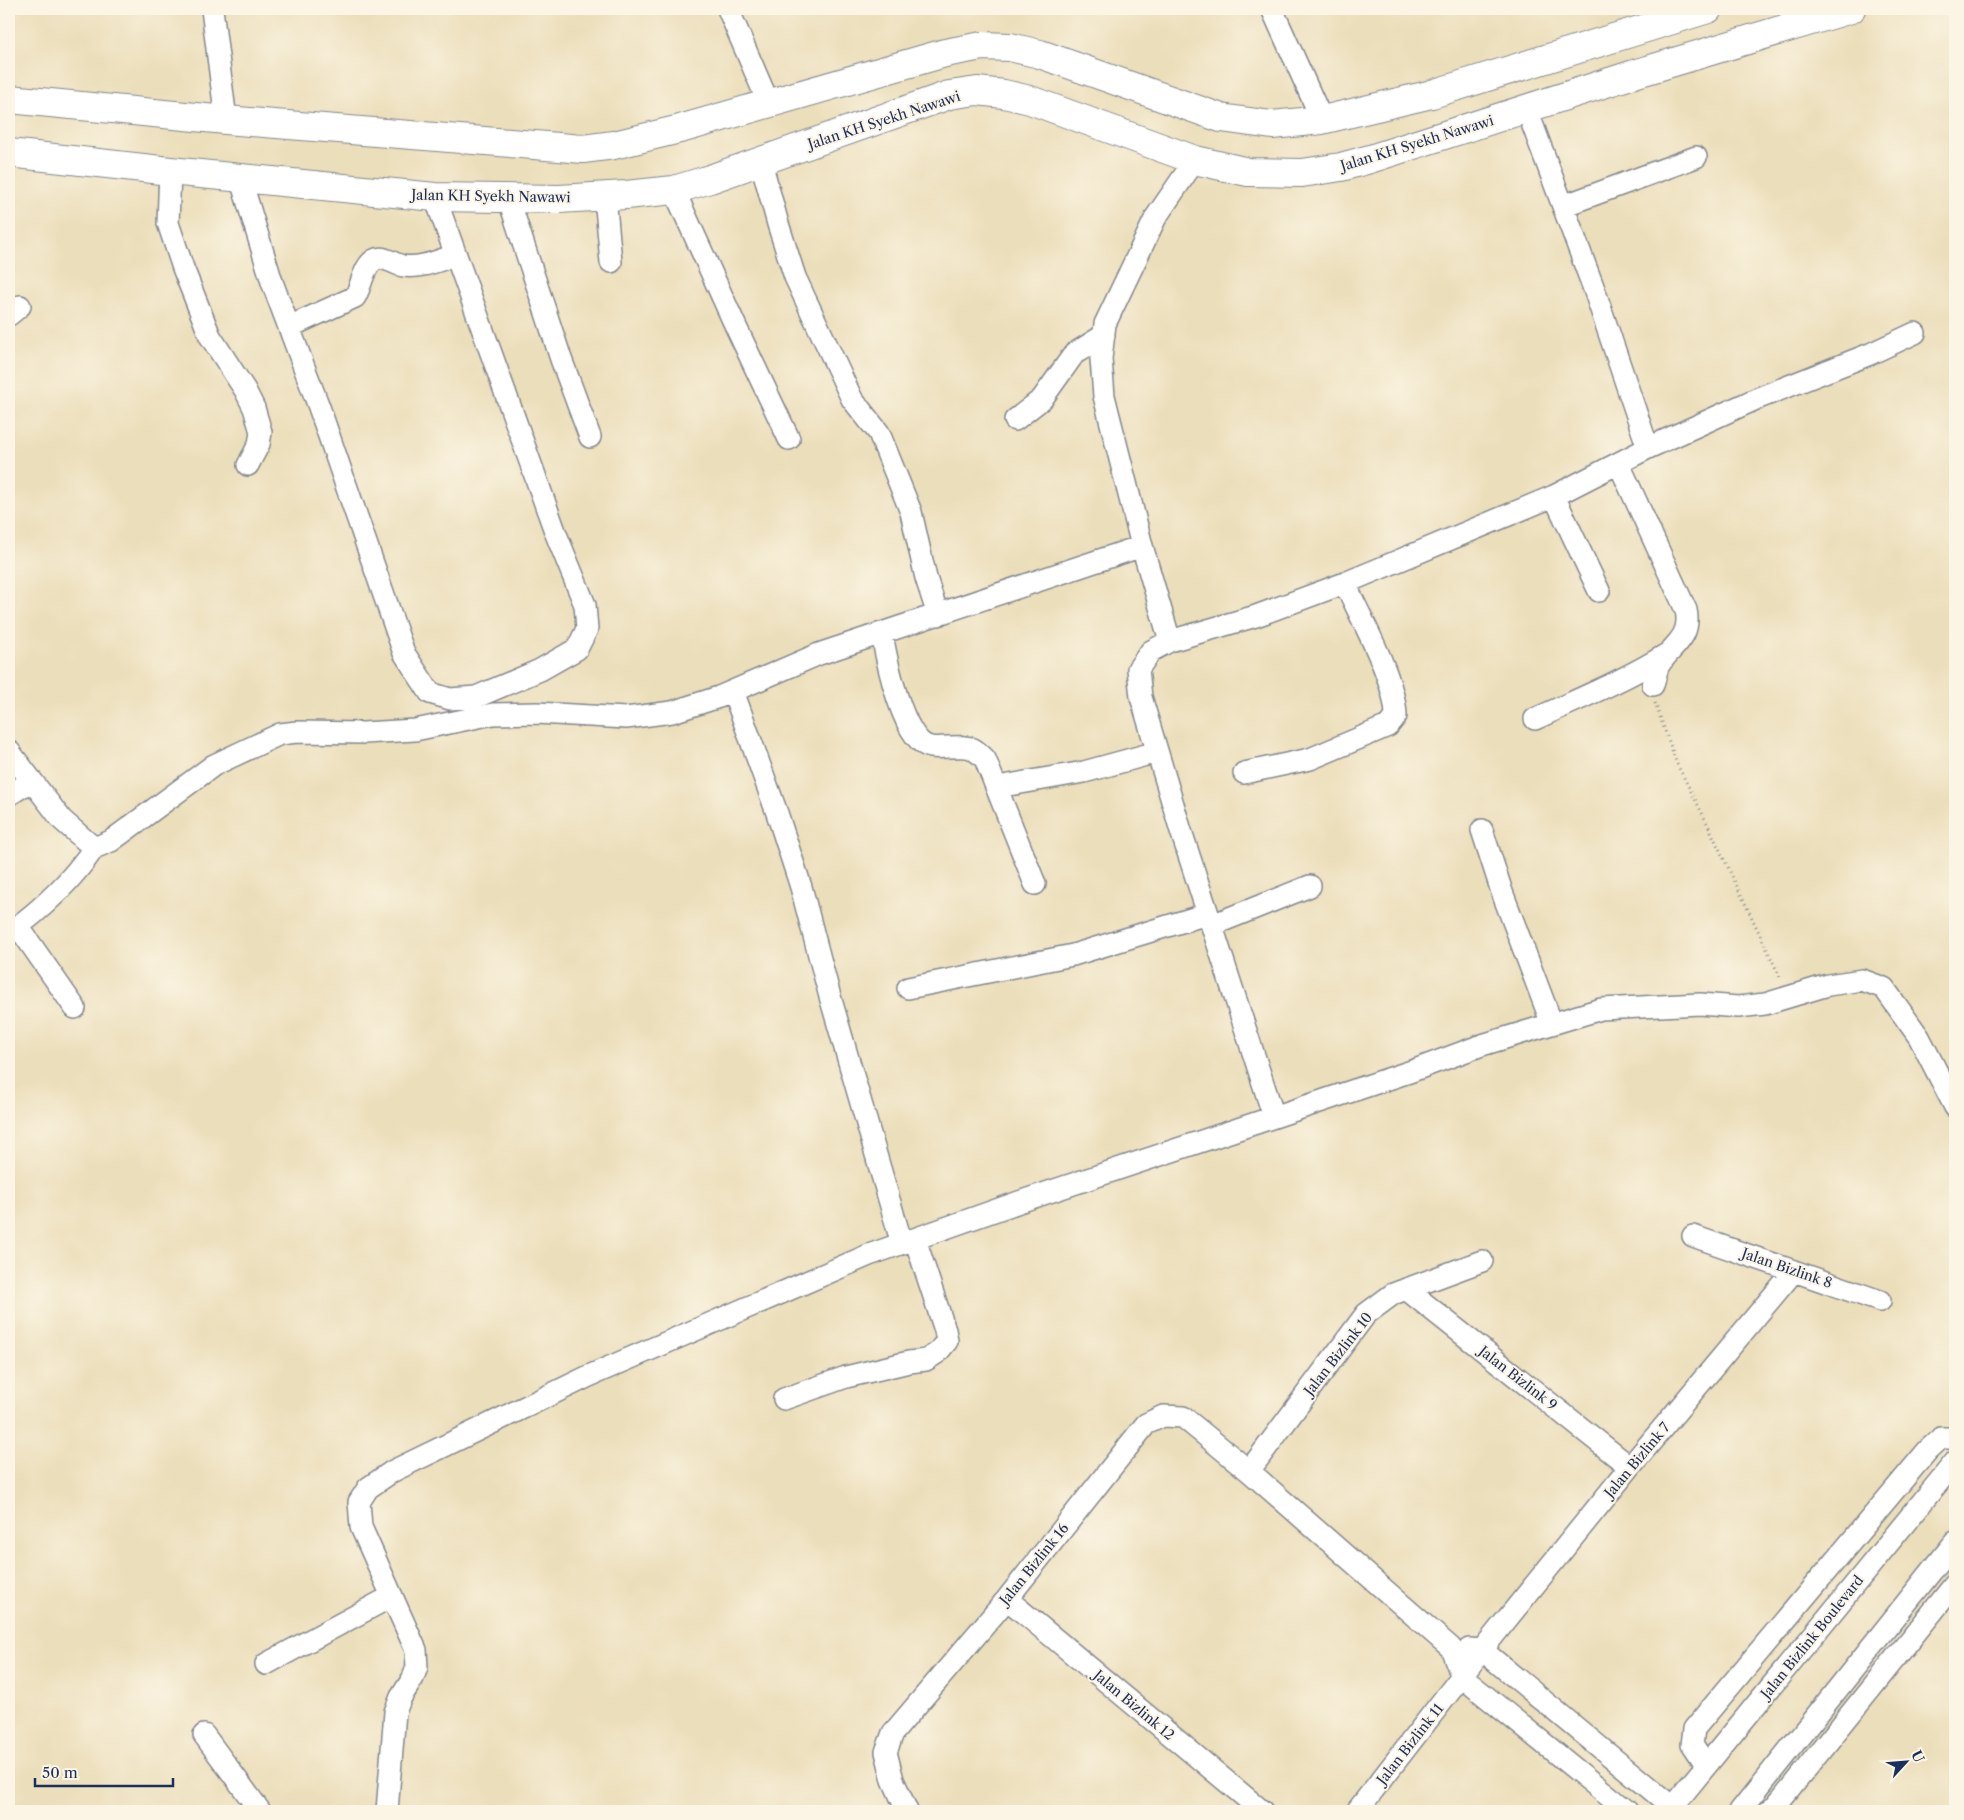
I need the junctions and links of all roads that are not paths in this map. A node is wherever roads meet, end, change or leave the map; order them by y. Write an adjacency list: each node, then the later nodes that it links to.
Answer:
1 (212, 9): 11 (street)
2 (728, 9): 9 (street)
3 (1272, 9): 12 (street)
4 (1708, 9): 6 (main road)
5 (1851, 9): 7 (main road, Jalan KH Syekh Nawawi)
6 (1623, 35): 7 (main road); 12 (main road)
7 (1634, 74): 10 (main road, Jalan KH Syekh Nawawi)
8 (9, 99): 11 (main road)
9 (769, 104): 11 (main road); 12 (main road)
10 (1527, 110): 15 (main road, Jalan KH Syekh Nawawi); 23 (street)
11 (226, 120)
12 (1322, 120)
13 (9, 153): 17 (main road, Jalan KH Syekh Nawawi)
14 (1696, 157): 23 (street)
15 (1196, 160): 16 (main road, Jalan KH Syekh Nawawi); 28 (street)
16 (761, 162): 19 (main road, Jalan KH Syekh Nawawi); 39 (street)
17 (170, 171): 18 (main road, Jalan KH Syekh Nawawi); 34 (street)
18 (240, 177): 21 (main road, Jalan KH Syekh Nawawi); 26 (street)
19 (674, 190): 20 (main road, Jalan KH Syekh Nawawi); 31 (street)
20 (605, 196): 22 (main road, Jalan KH Syekh Nawawi); 25 (street)
21 (436, 197): 22 (main road, Jalan KH Syekh Nawawi); 24 (street)
22 (508, 197): 30 (street)
23 (1563, 206): 32 (street)
24 (456, 255): 26 (street); 26 (street)
25 (611, 262)
26 (289, 326)
27 (1915, 333): 32 (street)
28 (1104, 336): 29 (street); 36 (street)
29 (1015, 420)
30 (590, 436)
31 (790, 438)
32 (1648, 448): 33 (street)
33 (1619, 464): 35 (street); 42 (street)
34 (248, 465)
35 (1554, 496): 37 (street); 38 (street)
36 (1142, 546): 39 (street); 41 (street)
37 (1345, 583): 41 (street); 48 (street)
38 (1599, 591)
39 (938, 615): 40 (street)
40 (882, 634): 44 (street); 50 (street)
41 (1170, 641): 47 (street)
42 (1670, 652): 43 (street); 45 (street)
43 (1653, 685)
44 (733, 691): 53 (street); 64 (street)
45 (1535, 719)
46 (9, 751): 49 (street)
47 (1157, 752): 50 (street); 56 (street)
48 (1244, 773)
49 (31, 781): 51 (street); 53 (street)
50 (997, 787): 54 (street)
51 (9, 795)
52 (1482, 830): 60 (street)
53 (94, 848): 57 (street)
54 (1034, 884)
55 (1310, 886): 56 (street)
56 (1210, 920): 58 (street); 62 (street)
57 (13, 930): 59 (street)
58 (908, 988)
59 (75, 1008)
60 (1552, 1024): 61 (street); 62 (street)
61 (1955, 1107)
62 (1274, 1117): 64 (street)
63 (1693, 1236): 66 (street, Jalan Bizlink 8)
64 (908, 1241): 69 (street); 76 (street)
65 (1482, 1260): 67 (street, Jalan Bizlink 10)
66 (1794, 1271): 68 (street, Jalan Bizlink 8); 72 (street, Jalan Bizlink 7)
67 (1406, 1289): 72 (street, Jalan Bizlink 9); 73 (street, Jalan Bizlink 10)
68 (1880, 1301)
69 (784, 1399)
70 (1955, 1438): 83 (street)
71 (1955, 1462): 83 (street, Jalan Bizlink Boulevard)
72 (1630, 1467): 79 (street, Jalan Bizlink 7)
73 (1249, 1471): 77 (street, Jalan Bizlink 16); 78 (street, Jalan Bizlink 16)
74 (1955, 1542): 84 (street)
75 (1955, 1584): 92 (street)
76 (392, 1596): 80 (street); 87 (street)
77 (1007, 1599): 88 (street, Jalan Bizlink 16); 89 (street, Jalan Bizlink 12)
78 (1451, 1648): 79 (street); 81 (street)
79 (1482, 1650): 81 (street, Jalan Bizlink 7); 85 (street)
80 (266, 1664)
81 (1462, 1677): 90 (street, Jalan Bizlink 11); 91 (street)
82 (204, 1735): 86 (street)
83 (1706, 1766): 85 (street, Jalan Bizlink Boulevard)
84 (1747, 1809)
85 (1672, 1810)
86 (260, 1811)
87 (387, 1811)
88 (907, 1811)
89 (1262, 1811)
90 (1357, 1811)
91 (1627, 1811)
92 (1769, 1811)

